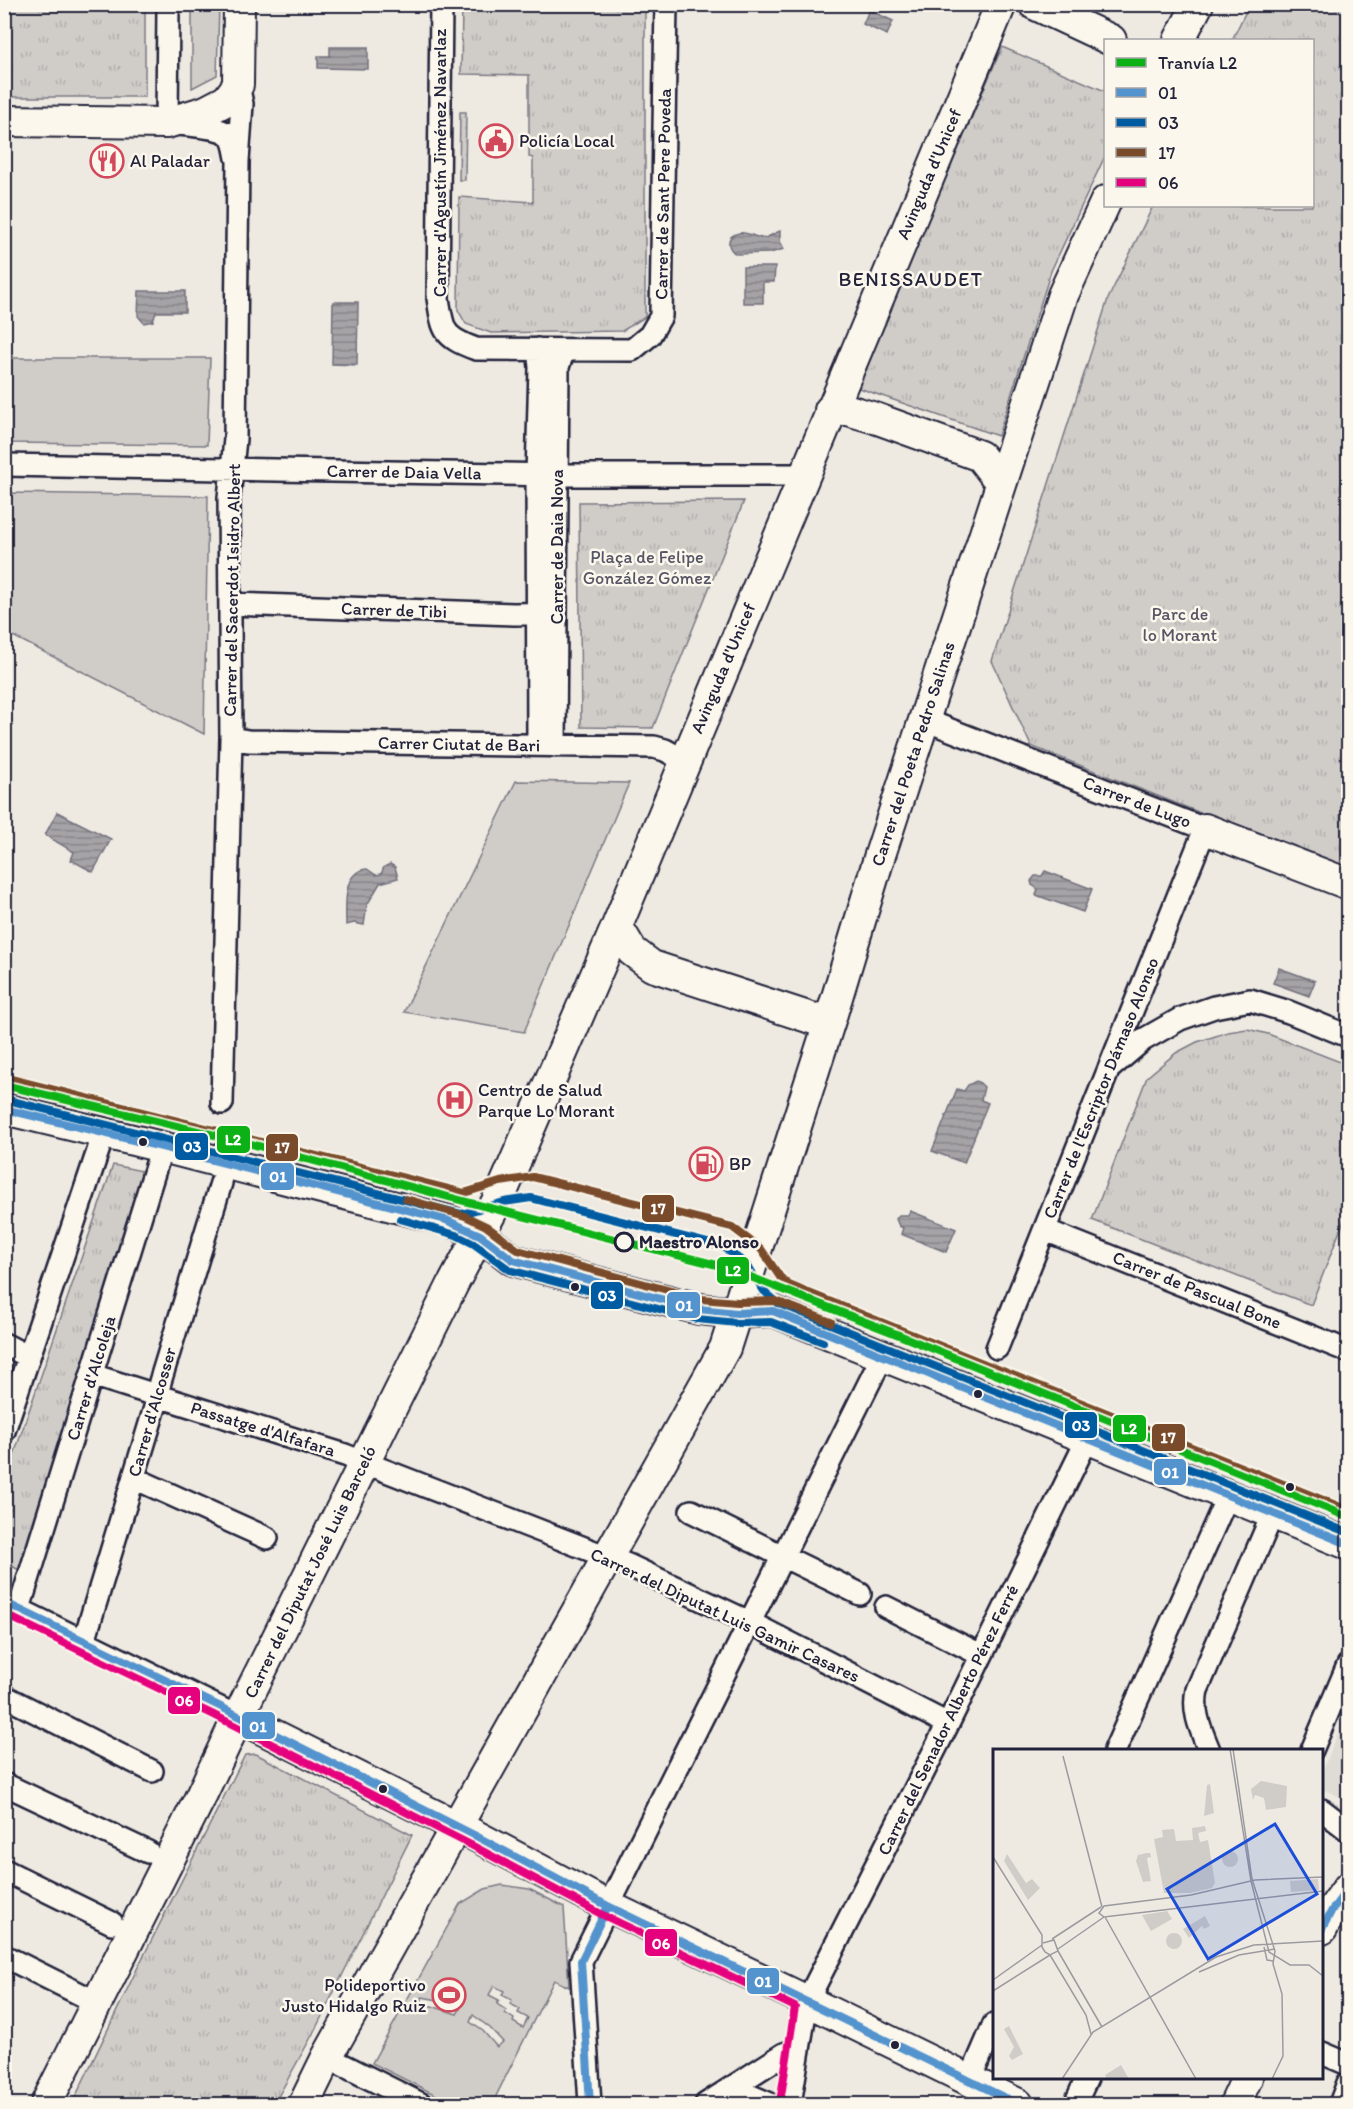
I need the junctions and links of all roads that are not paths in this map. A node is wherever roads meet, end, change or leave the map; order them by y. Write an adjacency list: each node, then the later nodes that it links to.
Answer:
1 (168, 4): 12 (street)
2 (239, 4): 10 (main road, Carrer del Sacerdot Isidro Albert)
3 (441, 4): 15 (street, Carrer d'Agustín Jiménez Navarlaz)
4 (666, 4): 16 (street, Carrer de Sant Pere Poveda)
5 (1001, 4): 17 (main road, Avinguda d'Unicef)
6 (1034, 4): 8 (main road)
7 (1198, 4): 9 (main road)
8 (1109, 39)
9 (1180, 39)
10 (238, 85): 12 (main road); 13 (street, Carrer del Sacerdot Isidro Albert)
11 (4, 121): 12 (main road)
12 (167, 123): 13 (street)
13 (238, 161): 19 (street, Carrer del Sacerdot Isidro Albert)
14 (1104, 205): 22 (main road, Carrer del Poeta Pedro Salinas)
15 (538, 349): 16 (street, Carrer de Sant Pere Poveda); 20 (street, Carrer de Daia Nova)
16 (564, 350): 20 (street, Carrer de Daia Nova)
17 (830, 410): 21 (main road, Avinguda d'Unicef); 22 (main road)
18 (4, 465): 19 (street, Carrer de Daia Vella)
19 (232, 469): 20 (street, Carrer de Daia Vella); 23 (street, Carrer del Sacerdot Isidro Albert)
20 (547, 475): 21 (street, Carrer de Daia Vella); 24 (street, Carrer de Daia Nova)
21 (804, 475): 28 (main road, Avinguda d'Unicef)
22 (1001, 483): 25 (main road, Carrer del Poeta Pedro Salinas)
23 (231, 604): 24 (street, Carrer de Tibi); 26 (street, Carrer del Sacerdot Isidro Albert)
24 (548, 613): 27 (street, Carrer de Daia Nova)
25 (925, 720): 29 (street, Carrer de Lugo); 32 (main road, Carrer del Poeta Pedro Salinas)
26 (231, 738): 27 (street, Carrer Ciutat de Bari); 35 (street, Carrer del Sacerdot Isidro Albert)
27 (547, 746): 28 (street, Carrer Ciutat de Bari)
28 (685, 760): 31 (main road, Avinguda d'Unicef)
29 (1205, 829): 30 (main road, Carrer de Lugo); 34 (street, Carrer de l'Escriptor Dámaso Alonso)
30 (1348, 884)
31 (616, 926): 32 (main road); 41 (main road, Avinguda d'Unicef)
32 (831, 1017): 42 (main road, Carrer del Poeta Pedro Salinas)
33 (1348, 1036): 34 (street)
34 (1107, 1071): 40 (street, Carrer de l'Escriptor Dámaso Alonso)
35 (222, 1103)
36 (4, 1109): 37 (main road)
37 (104, 1133): 38 (main road); 47 (street)
38 (162, 1147): 41 (main road); 48 (street, Carrer d'Alcoleja)
39 (221, 1183): 49 (street, Carrer d'Alcosser)
40 (1045, 1230): 44 (street, Carrer de l'Escriptor Dámaso Alonso); 45 (street, Carrer de Pascual Bone)
41 (480, 1235): 42 (main road); 52 (main road, Carrer del Diputat José Luis Barceló)
42 (737, 1313): 46 (main road); 59 (main road, Carrer del Poeta Pedro Salinas)
43 (4, 1344): 47 (street)
44 (997, 1348)
45 (1348, 1351)
46 (883, 1355): 51 (main road); 60 (street)
47 (29, 1357): 50 (street)
48 (92, 1375): 49 (street, Passatge d'Alfafara); 62 (street, Carrer d'Alcoleja)
49 (158, 1396): 52 (street, Passatge d'Alfafara); 53 (street, Carrer d'Alcosser)
50 (4, 1431)
51 (1088, 1438): 54 (main road); 66 (street, Carrer del Senador Alberto Pérez Ferré)
52 (365, 1461): 59 (street, Carrer del Diputat Luis Gamir Casares); 69 (main road, Carrer del Diputat José Luis Barceló)
53 (134, 1478): 57 (street); 65 (street, Carrer d'Alcosser)
54 (1228, 1495): 56 (main road); 71 (street)
55 (691, 1511): 60 (street)
56 (1273, 1513): 58 (main road); 72 (street)
57 (267, 1538)
58 (1348, 1544)
59 (606, 1556): 64 (street, Carrer del Diputat Luis Gamir Casares); 77 (main road, Carrer del Poeta Pedro Salinas)
60 (782, 1557): 61 (street); 64 (street)
61 (860, 1594)
62 (12, 1605): 65 (street)
63 (886, 1607): 66 (street)
64 (749, 1622): 70 (street, Carrer del Diputat Luis Gamir Casares); 82 (street)
65 (84, 1641): 69 (street)
66 (981, 1655): 70 (street, Carrer del Senador Alberto Pérez Ferré)
67 (1348, 1665): 73 (street)
68 (6, 1700): 74 (street)
69 (238, 1717): 77 (main road); 87 (main road, Carrer del Diputat José Luis Barceló)
70 (948, 1724): 86 (street, Carrer del Senador Alberto Pérez Ferré)
71 (1115, 1749)
72 (1209, 1749)
73 (1312, 1749)
74 (152, 1771)
75 (4, 1784): 79 (street)
76 (1323, 1811): 78 (street)
77 (457, 1827): 82 (main road); 91 (main road, Carrer del Poeta Pedro Salinas)
78 (1348, 1830)
79 (148, 1852)
80 (4, 1870): 83 (street)
81 (1348, 1888): 84 (main road)
82 (608, 1906): 86 (main road); 101 (street)
83 (112, 1923)
84 (1323, 1927)
85 (4, 1956): 87 (street)
86 (807, 2001): 89 (street, Carrer del Senador Alberto Pérez Ferré); 95 (main road)
87 (98, 2002): 98 (main road, Carrer del Diputat José Luis Barceló)
88 (993, 2026): 95 (street)
89 (800, 2048): 97 (street); 104 (street, Carrer del Senador Alberto Pérez Ferré)
90 (1323, 2053): 92 (street)
91 (327, 2057): 99 (main road, Carrer del Poeta Pedro Salinas); 100 (street)
92 (1348, 2064)
93 (1088, 2079): 106 (street)
94 (1246, 2079): 107 (main road)
95 (969, 2082): 105 (main road)
96 (1348, 2083): 108 (street)
97 (732, 2088): 102 (street); 103 (street)
98 (46, 2104)
99 (304, 2104)
100 (421, 2104)
101 (590, 2104)
102 (706, 2104)
103 (770, 2104)
104 (790, 2104)
105 (1018, 2104)
106 (1075, 2104)
107 (1235, 2104)
108 (1340, 2104)

